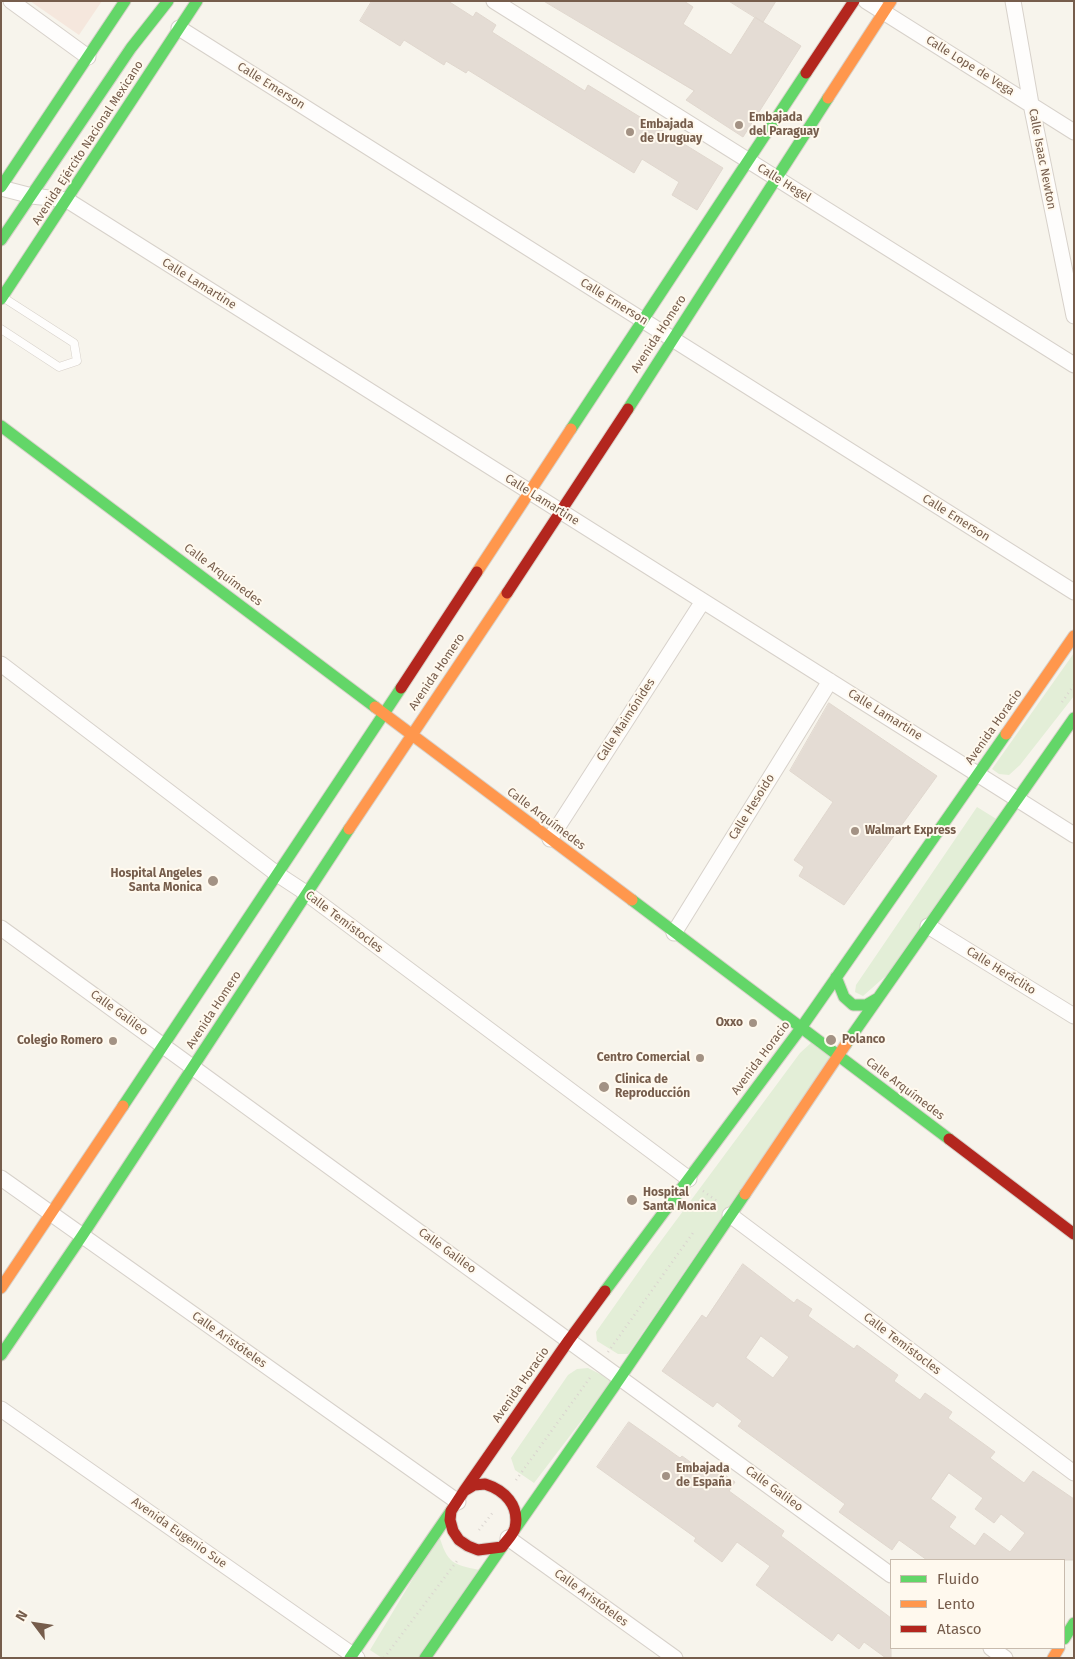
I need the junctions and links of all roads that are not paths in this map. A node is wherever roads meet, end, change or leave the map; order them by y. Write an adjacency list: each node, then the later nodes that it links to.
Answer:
1 (11, 1): 13 (street)
2 (125, 1): 13 (street)
3 (153, 1): 12 (street)
4 (168, 1): 12 (street, Avenida Ejército Nacional Mexicano)
5 (198, 1): 11 (street, Avenida Ejército Nacional Mexicano)
6 (494, 1): 16 (street, Calle Hegel)
7 (854, 1): 16 (street, Avenida Homero)
8 (866, 1): 10 (street, Calle Lope de Vega)
9 (1013, 1): 14 (street, Calle Isaac Newton)
10 (887, 7): 14 (street, Calle Lope de Vega); 17 (street, Avenida Homero)
11 (180, 28): 20 (street, Avenida Ejército Nacional Mexicano); 24 (street, Calle Emerson)
12 (131, 48): 19 (street, Avenida Ejército Nacional Mexicano)
13 (88, 57): 18 (street)
14 (1031, 104): 15 (street, Calle Lope de Vega); 23 (street, Calle Isaac Newton)
15 (1074, 132)
16 (749, 162): 17 (street, Calle Hegel); 24 (street, Avenida Homero)
17 (777, 179): 26 (street, Avenida Homero); 27 (street, Calle Hegel)
18 (1, 188): 19 (street, Calle Lamartine)
19 (32, 196): 20 (street, Calle Lamartine); 21 (street, Avenida Ejército Nacional Mexicano)
20 (67, 200): 22 (street, Avenida Ejército Nacional Mexicano); 29 (street, Calle Lamartine)
21 (1, 240)
22 (2, 298): 25 (lane)
23 (1074, 316)
24 (644, 321): 26 (street, Calle Emerson); 29 (street, Avenida Homero)
25 (1, 329)
26 (672, 339): 30 (street, Avenida Homero); 31 (street, Calle Emerson)
27 (1074, 365)
28 (1, 426): 36 (street, Calle Arquímedes)
29 (529, 492): 30 (street, Calle Lamartine); 36 (street, Avenida Homero)
30 (561, 512): 32 (street, Calle Lamartine); 38 (street, Avenida Homero)
31 (1074, 592)
32 (703, 601): 35 (street, Calle Lamartine); 42 (street, Calle Maimónides)
33 (1074, 636): 39 (street, Avenida Horacio)
34 (1, 664): 43 (street, Calle Temístocles)
35 (830, 681): 39 (street, Calle Lamartine); 47 (street, Calle Hesoido)
36 (385, 713): 38 (street, Calle Arquímedes); 43 (street, Avenida Homero)
37 (1074, 718): 40 (street)
38 (412, 734): 42 (street, Calle Arquímedes); 44 (street, Avenida Homero)
39 (978, 774): 40 (street, Calle Lamartine); 48 (street, Avenida Horacio)
40 (1017, 800): 41 (street, Calle Lamartine); 45 (street)
41 (1074, 835)
42 (550, 839): 47 (street, Calle Arquímedes)
43 (277, 874): 44 (street, Calle Temístocles); 52 (street, Avenida Homero)
44 (306, 894): 54 (street, Avenida Homero); 56 (street, Calle Temístocles)
45 (928, 926): 49 (street); 50 (street, Calle Heráclito)
46 (1, 928): 52 (street, Calle Galileo)
47 (674, 933): 51 (street, Calle Arquímedes)
48 (836, 977): 49 (street); 51 (street, Avenida Horacio)
49 (878, 998): 53 (street)
50 (1074, 1016)
51 (801, 1028): 53 (street, Calle Arquímedes); 56 (street, Avenida Horacio)
52 (164, 1046): 54 (street, Calle Galileo); 57 (street, Avenida Homero)
53 (838, 1056): 58 (street); 59 (street, Calle Arquímedes)
54 (194, 1067): 60 (street, Avenida Homero); 62 (street, Calle Galileo)
55 (1, 1178): 57 (street, Calle Aristóteles)
56 (689, 1179): 62 (street, Avenida Horacio)
57 (52, 1213): 60 (street, Calle Aristóteles); 61 (street, Avenida Homero)
58 (730, 1215): 64 (street); 66 (street, Calle Temístocles)
59 (1074, 1234)
60 (82, 1236): 63 (street, Avenida Homero); 67 (street, Calle Aristóteles)
61 (1, 1288)
62 (569, 1340): 64 (street, Calle Galileo); 67 (street, Avenida Horacio)
63 (1, 1355)
64 (620, 1378): 68 (street); 69 (street, Calle Galileo)
65 (1, 1409): 73 (street, Avenida Eugenio Sue)
66 (1074, 1473)
67 (458, 1501): 68 (street); 68 (street); 73 (street, Avenida Horacio)
68 (508, 1538): 74 (street); 75 (street, Calle Aristóteles)
69 (890, 1574)
70 (1074, 1623): 71 (street)
71 (1065, 1638)
72 (992, 1649): 76 (street)
73 (353, 1657)
74 (425, 1658)
75 (675, 1658)
76 (1005, 1658)

